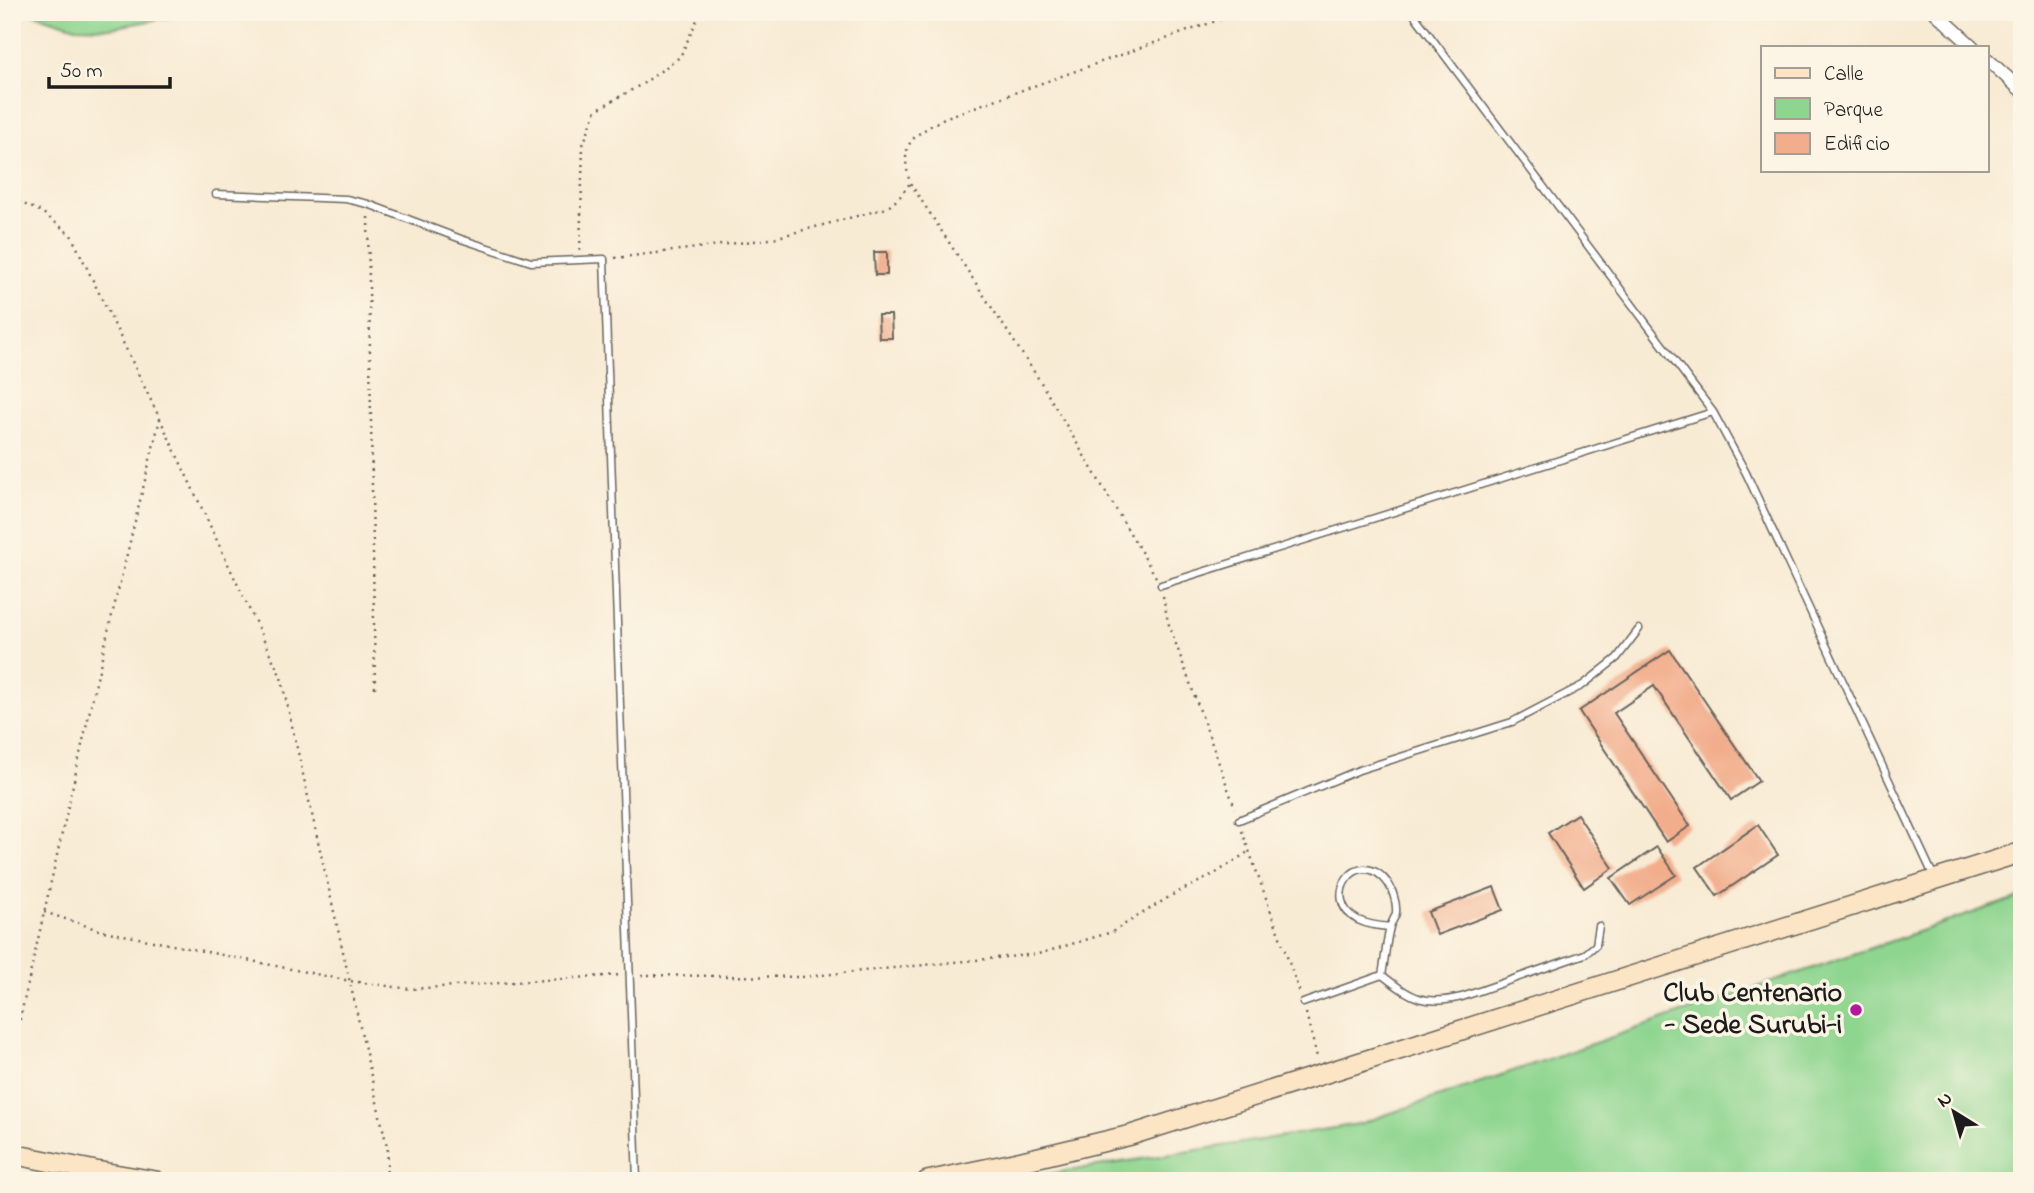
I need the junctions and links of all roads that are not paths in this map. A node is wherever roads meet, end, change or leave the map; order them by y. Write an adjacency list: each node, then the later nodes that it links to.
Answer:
1 (1412, 12): 7 (lane)
2 (1935, 12): 3 (street)
3 (1972, 46)
4 (1988, 60): 5 (street)
5 (2022, 91)
6 (216, 194): 19 (lane)
7 (1713, 412): 8 (lane); 12 (lane)
8 (1161, 585)
9 (1639, 629): 10 (lane)
10 (1238, 820)
11 (2022, 852): 12 (street)
12 (1934, 879): 20 (street)
13 (1599, 926): 15 (lane)
14 (1390, 927): 14 (lane); 15 (lane)
15 (1382, 975): 16 (lane)
16 (1303, 1003)
17 (12, 1154): 18 (street)
18 (156, 1181)
19 (637, 1181)
20 (927, 1181)

